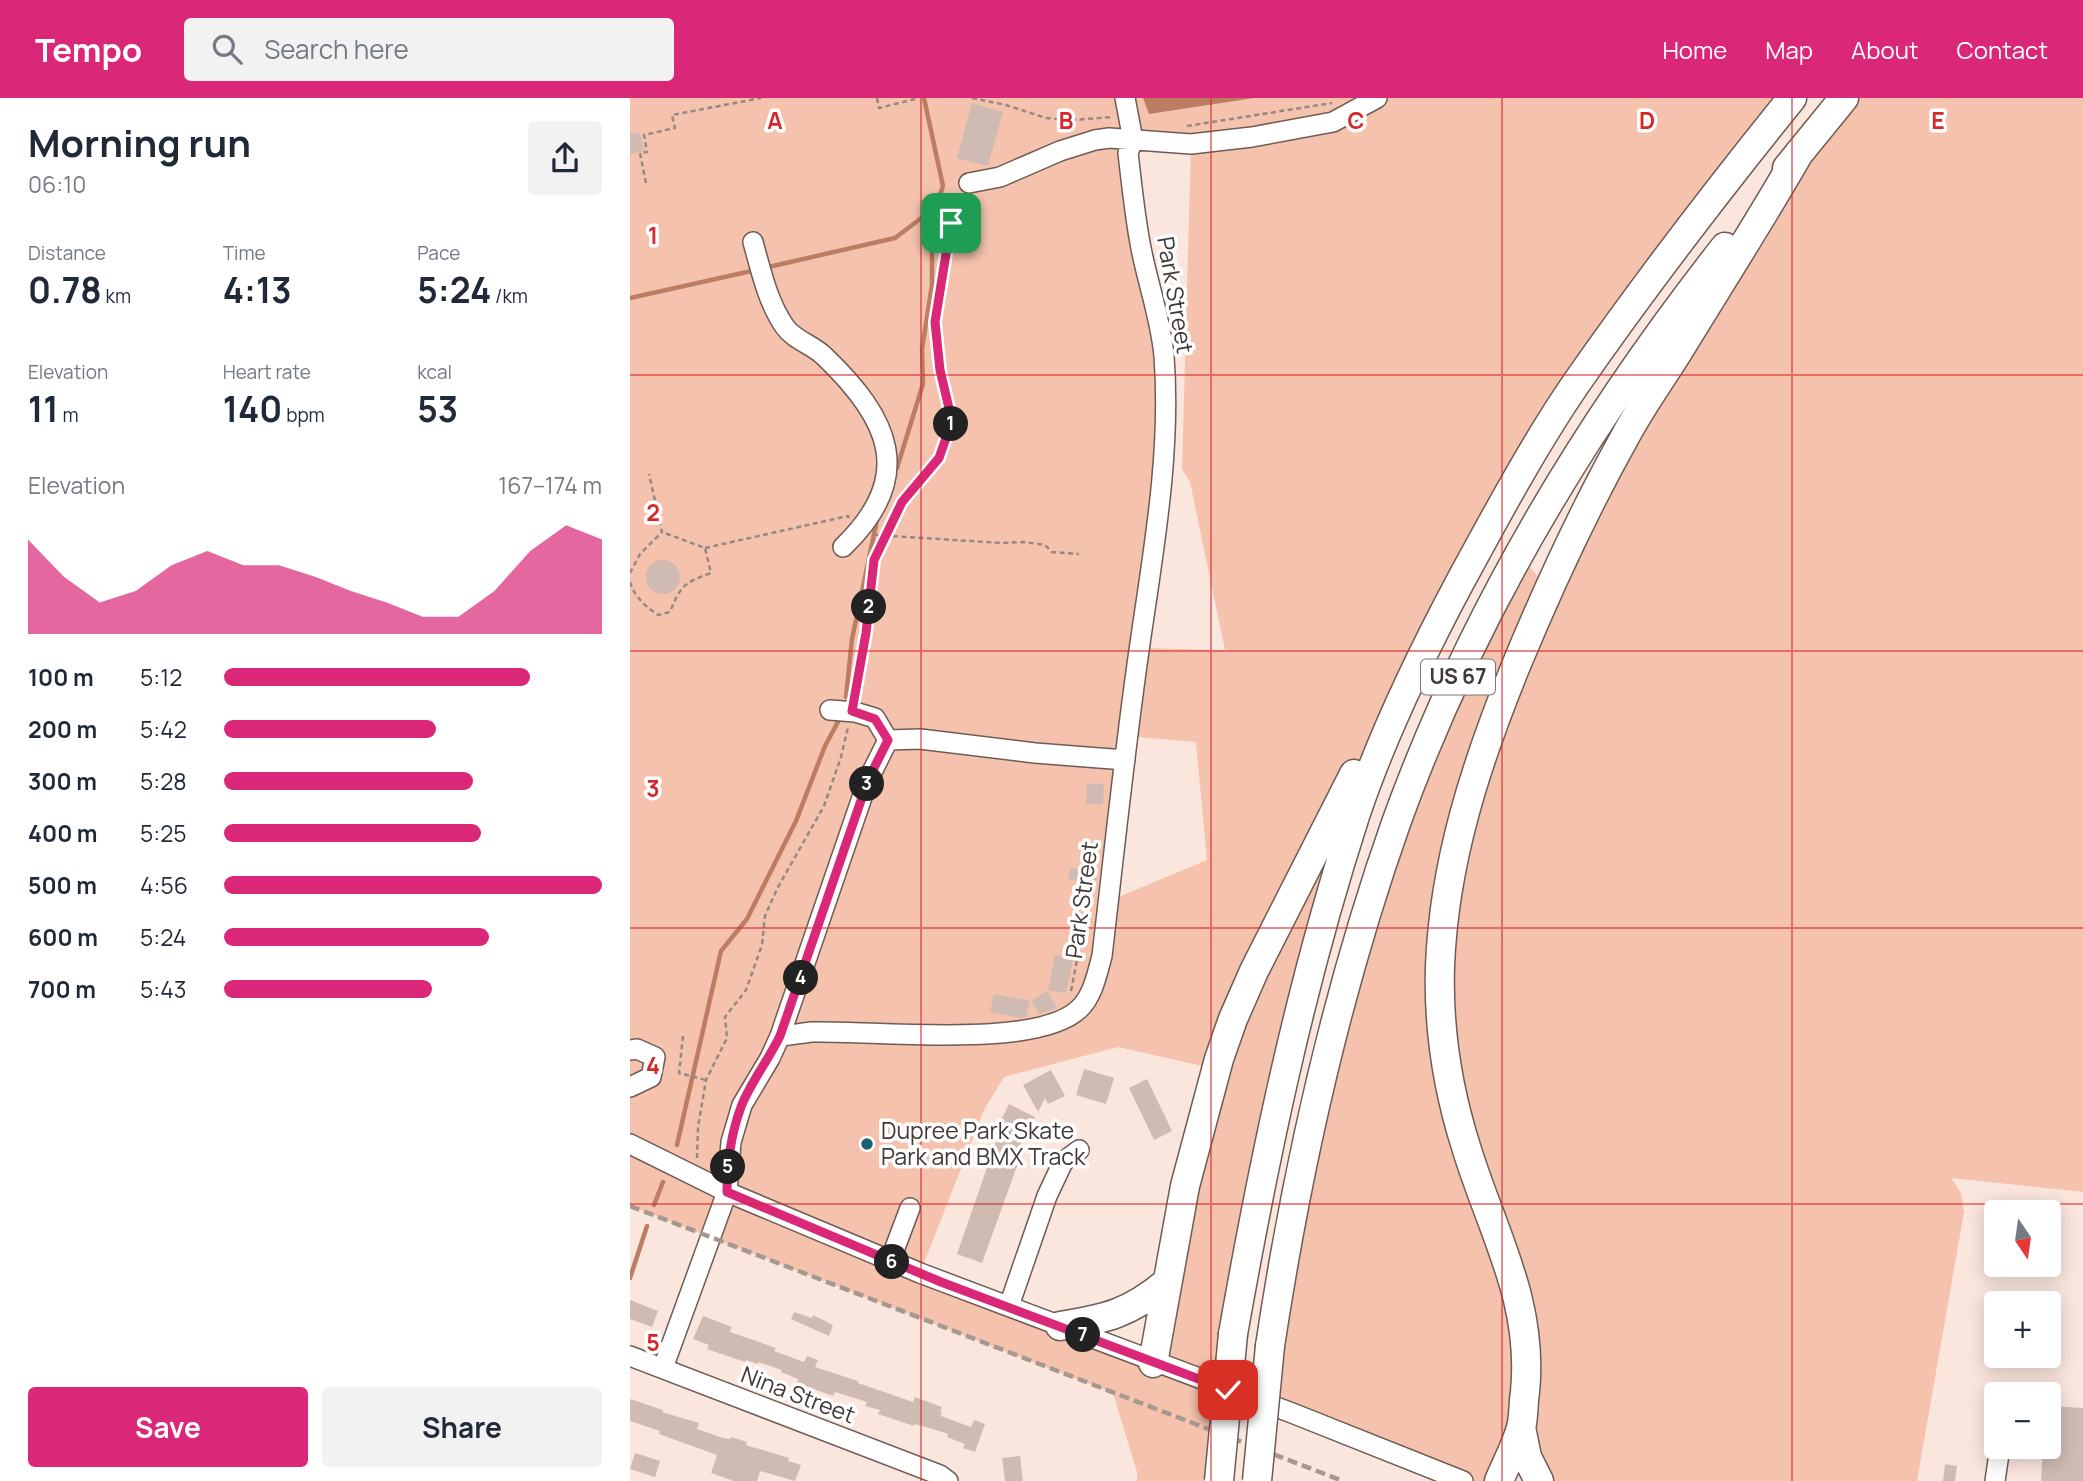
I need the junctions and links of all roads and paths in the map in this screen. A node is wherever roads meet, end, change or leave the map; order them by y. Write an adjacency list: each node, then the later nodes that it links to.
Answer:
1 (761, 98): 13 (path)
2 (877, 98): 3 (path)
3 (919, 98)
4 (972, 98): 11 (path)
5 (1125, 98): 11 (street, Park Street)
6 (1377, 98): 11 (street)
7 (1792, 98): 26 (highway, US 67)
8 (1844, 98): 12 (highway, US 67)
9 (1340, 102): 10 (path)
10 (1184, 127)
11 (1132, 134): 14 (street); 30 (street, Park Street)
12 (1800, 153): 50 (highway); 54 (highway, US 67, bridge)
13 (646, 183)
14 (969, 183): 19 (path)
15 (753, 242): 18 (street)
16 (649, 474): 17 (path)
17 (662, 532): 21 (path); 23 (path)
18 (868, 534): 19 (path); 20 (street); 21 (path)
19 (883, 537): 22 (path); 28 (path)
20 (844, 547)
21 (705, 548): 25 (path)
22 (1079, 554)
23 (630, 573)
24 (630, 582): 25 (path)
25 (631, 590)
26 (1413, 676): 44 (highway); 53 (highway, US 67, bridge)
27 (830, 710): 28 (street)
28 (852, 711): 29 (street); 36 (path)
29 (888, 740): 30 (street); 34 (street)
30 (1125, 760): 34 (street, Park Street)
31 (1095, 902): 32 (path)
32 (1070, 995)
33 (682, 1036): 36 (path)
34 (780, 1036): 41 (street)
35 (630, 1050): 37 (street)
36 (706, 1080): 40 (path)
37 (630, 1087)
38 (630, 1144): 40 (street)
39 (1079, 1150): 45 (street)
40 (697, 1179): 41 (street)
41 (727, 1192): 43 (street); 49 (street)
42 (910, 1208): 43 (street)
43 (890, 1261): 45 (street)
44 (1166, 1283): 46 (highway); 48 (highway)
45 (1009, 1306): 46 (street)
46 (1060, 1326): 48 (street)
47 (630, 1356): 49 (street, Nina Street)
48 (1153, 1363): 55 (street)
49 (663, 1368): 52 (street, Nina Street)
50 (1521, 1427): 56 (highway); 57 (highway)
51 (1998, 1459): 58 (street)
52 (948, 1481)
53 (1219, 1481)
54 (1257, 1481)
55 (1463, 1481)
56 (1499, 1481)
57 (1539, 1481)
58 (1994, 1481)

